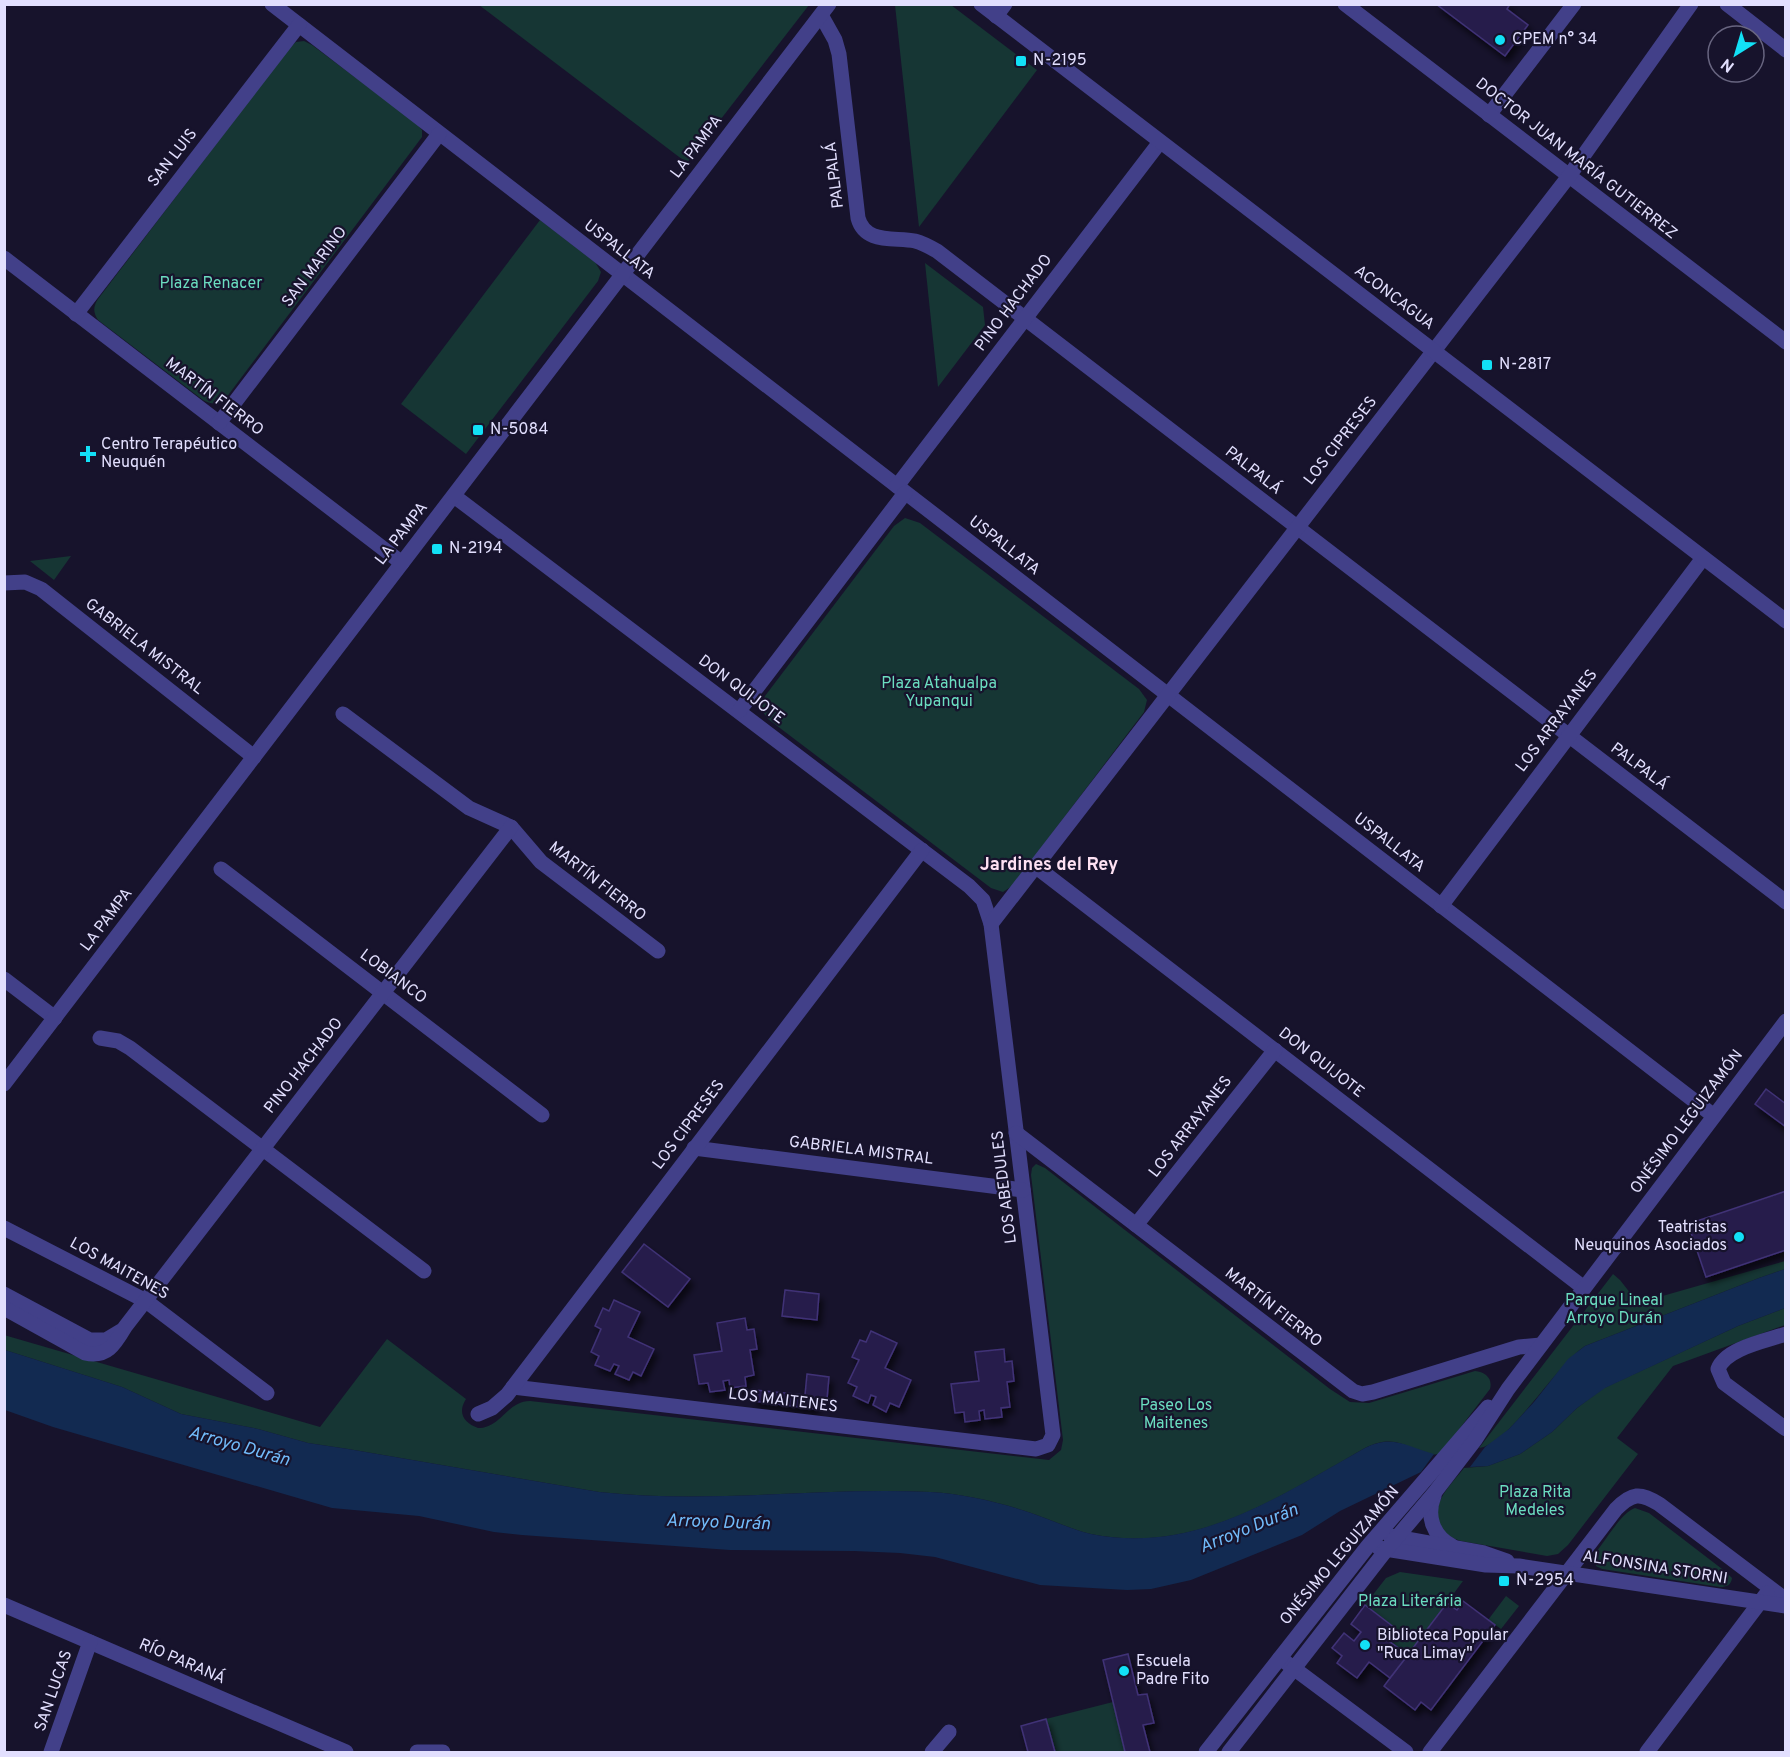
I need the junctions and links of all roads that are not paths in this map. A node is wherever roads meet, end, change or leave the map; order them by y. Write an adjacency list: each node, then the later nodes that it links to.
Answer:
1 (272, 4): 9 (street, USPALLATA)
2 (981, 4): 8 (street, ACONCAGUA)
3 (1345, 4): 11 (street, DOCTOR JUAN MARÍA GUTIERREZ)
4 (1574, 4): 11 (street)
5 (1690, 4): 14 (street, LOS CIPRESES)
6 (1727, 4): 10 (street)
7 (825, 10): 16 (street, LA PAMPA); 18 (street, PALPALÁ)
8 (1000, 10): 13 (street, ACONCAGUA)
9 (299, 25): 12 (street, USPALLATA); 17 (street, SAN LUIS)
10 (1785, 50)
11 (1489, 115): 14 (street, DOCTOR JUAN MARÍA GUTIERREZ)
12 (439, 134): 16 (street, USPALLATA); 21 (street, SAN MARINO)
13 (1160, 142): 18 (street, PINO HACHADO); 20 (street, ACONCAGUA)
14 (1569, 176): 19 (street, DOCTOR JUAN MARÍA GUTIERREZ); 20 (street, LOS CIPRESES)
15 (4, 258): 17 (street, MARTÍN FIERRO)
16 (622, 275): 22 (street, USPALLATA); 23 (street, LA PAMPA)
17 (76, 314): 21 (street, MARTÍN FIERRO)
18 (1025, 318): 22 (street, PINO HACHADO); 24 (street, PALPALÁ)
19 (1785, 342)
20 (1433, 351): 24 (street, LOS CIPRESES); 25 (street, ACONCAGUA)
21 (219, 423): 26 (street, MARTÍN FIERRO)
22 (901, 490): 29 (street, USPALLATA); 30 (street, PINO HACHADO)
23 (454, 496): 26 (street, LA PAMPA); 30 (street, DON QUIJOTE)
24 (1297, 527): 29 (street, LOS CIPRESES); 32 (street, PALPALÁ)
25 (1703, 558): 28 (street, ACONCAGUA); 32 (street, LOS ARRAYANES)
26 (402, 563): 33 (street, LA PAMPA)
27 (4, 583): 33 (street, GABRIELA MISTRAL)
28 (1785, 621)
29 (1167, 695): 36 (street, LOS CIPRESES); 39 (street, USPALLATA)
30 (739, 711): 35 (street, DON QUIJOTE)
31 (343, 714): 34 (street, MARTÍN FIERRO)
32 (1568, 736): 38 (street, PALPALÁ); 39 (street, LOS ARRAYANES)
33 (254, 757): 44 (street, LA PAMPA)
34 (511, 827): 41 (street, MARTÍN FIERRO); 43 (street, PINO HACHADO)
35 (922, 850): 40 (street, DON QUIJOTE); 53 (street, LOS CIPRESES)
36 (1035, 866): 40 (street, LOS CIPRESES); 47 (street, DON QUIJOTE)
37 (221, 869): 43 (street, LOBIANCO)
38 (1785, 902)
39 (1441, 906): 50 (street, USPALLATA)
40 (991, 924): 51 (street, LOS ABEDULES)
41 (658, 951)
42 (4, 979): 44 (street)
43 (383, 992): 49 (street, LOBIANCO); 52 (street, PINO HACHADO)
44 (55, 1018): 48 (street, LA PAMPA)
45 (1785, 1021): 50 (street, ONÉSIMO LEGUIZAMÓN)
46 (100, 1038): 52 (street)
47 (1275, 1050): 55 (street, LOS ARRAYANES); 58 (street, DON QUIJOTE)
48 (4, 1084)
49 (542, 1114)
50 (1714, 1116): 58 (street, ONÉSIMO LEGUIZAMÓN)
51 (1016, 1133): 54 (street, LOS ABEDULES); 55 (street, MARTÍN FIERRO)
52 (263, 1148): 57 (street); 60 (street, PINO HACHADO)
53 (694, 1148): 54 (street, GABRIELA MISTRAL); 65 (street, LOS CIPRESES)
54 (1023, 1190): 70 (street, LOS ABEDULES)
55 (1136, 1225): 64 (street, MARTÍN FIERRO)
56 (4, 1228): 60 (street, LOS MAITENES)
57 (424, 1271)
58 (1584, 1288): 64 (street, ONÉSIMO LEGUIZAMÓN)
59 (4, 1294): 62 (street)
60 (146, 1300): 62 (street, PINO HACHADO); 67 (street, LOS MAITENES)
61 (4, 1308): 62 (street, PINO HACHADO)
62 (125, 1327)
63 (1785, 1334): 69 (street)
64 (1541, 1345): 66 (street, ONÉSIMO LEGUIZAMÓN)
65 (513, 1387): 68 (street, LOS CIPRESES); 70 (street, LOS MAITENES)
66 (1508, 1389): 71 (street, ONÉSIMO LEGUIZAMÓN); 72 (street, ONÉSIMO LEGUIZAMÓN)
67 (267, 1393)
68 (478, 1414)
69 (1785, 1429)
70 (1048, 1445)
71 (1436, 1492): 73 (street, ONÉSIMO LEGUIZAMÓN); 74 (street)
72 (1373, 1540): 73 (street, ALFONSINA STORNI); 83 (street, ONÉSIMO LEGUIZAMÓN)
73 (1392, 1543): 74 (street, ALFONSINA STORNI); 75 (street, ALFONSINA STORNI); 84 (street, ONÉSIMO LEGUIZAMÓN)
74 (1455, 1547): 75 (street, ALFONSINA STORNI)
75 (1519, 1566): 76 (street, ALFONSINA STORNI)
76 (1567, 1573): 77 (street, ALFONSINA STORNI); 79 (street, ALFONSINA STORNI); 94 (street)
77 (1771, 1589): 78 (street, ALFONSINA STORNI); 79 (street)
78 (1785, 1600)
79 (1760, 1602): 81 (street, ALFONSINA STORNI); 95 (street)
80 (4, 1605): 82 (street, RÍO PARANÁ)
81 (1785, 1606)
82 (90, 1642): 86 (street, SAN LUCAS); 87 (street, RÍO PARANÁ)
83 (1280, 1658): 84 (street); 91 (street, ONÉSIMO LEGUIZAMÓN)
84 (1294, 1669): 92 (street, ONÉSIMO LEGUIZAMÓN); 93 (street)
85 (949, 1732): 90 (street)
86 (51, 1752)
87 (346, 1752)
88 (417, 1752): 89 (street)
89 (443, 1752)
90 (932, 1752)
91 (1206, 1752)
92 (1229, 1752)
93 (1406, 1752)
94 (1430, 1752)
95 (1647, 1752)

